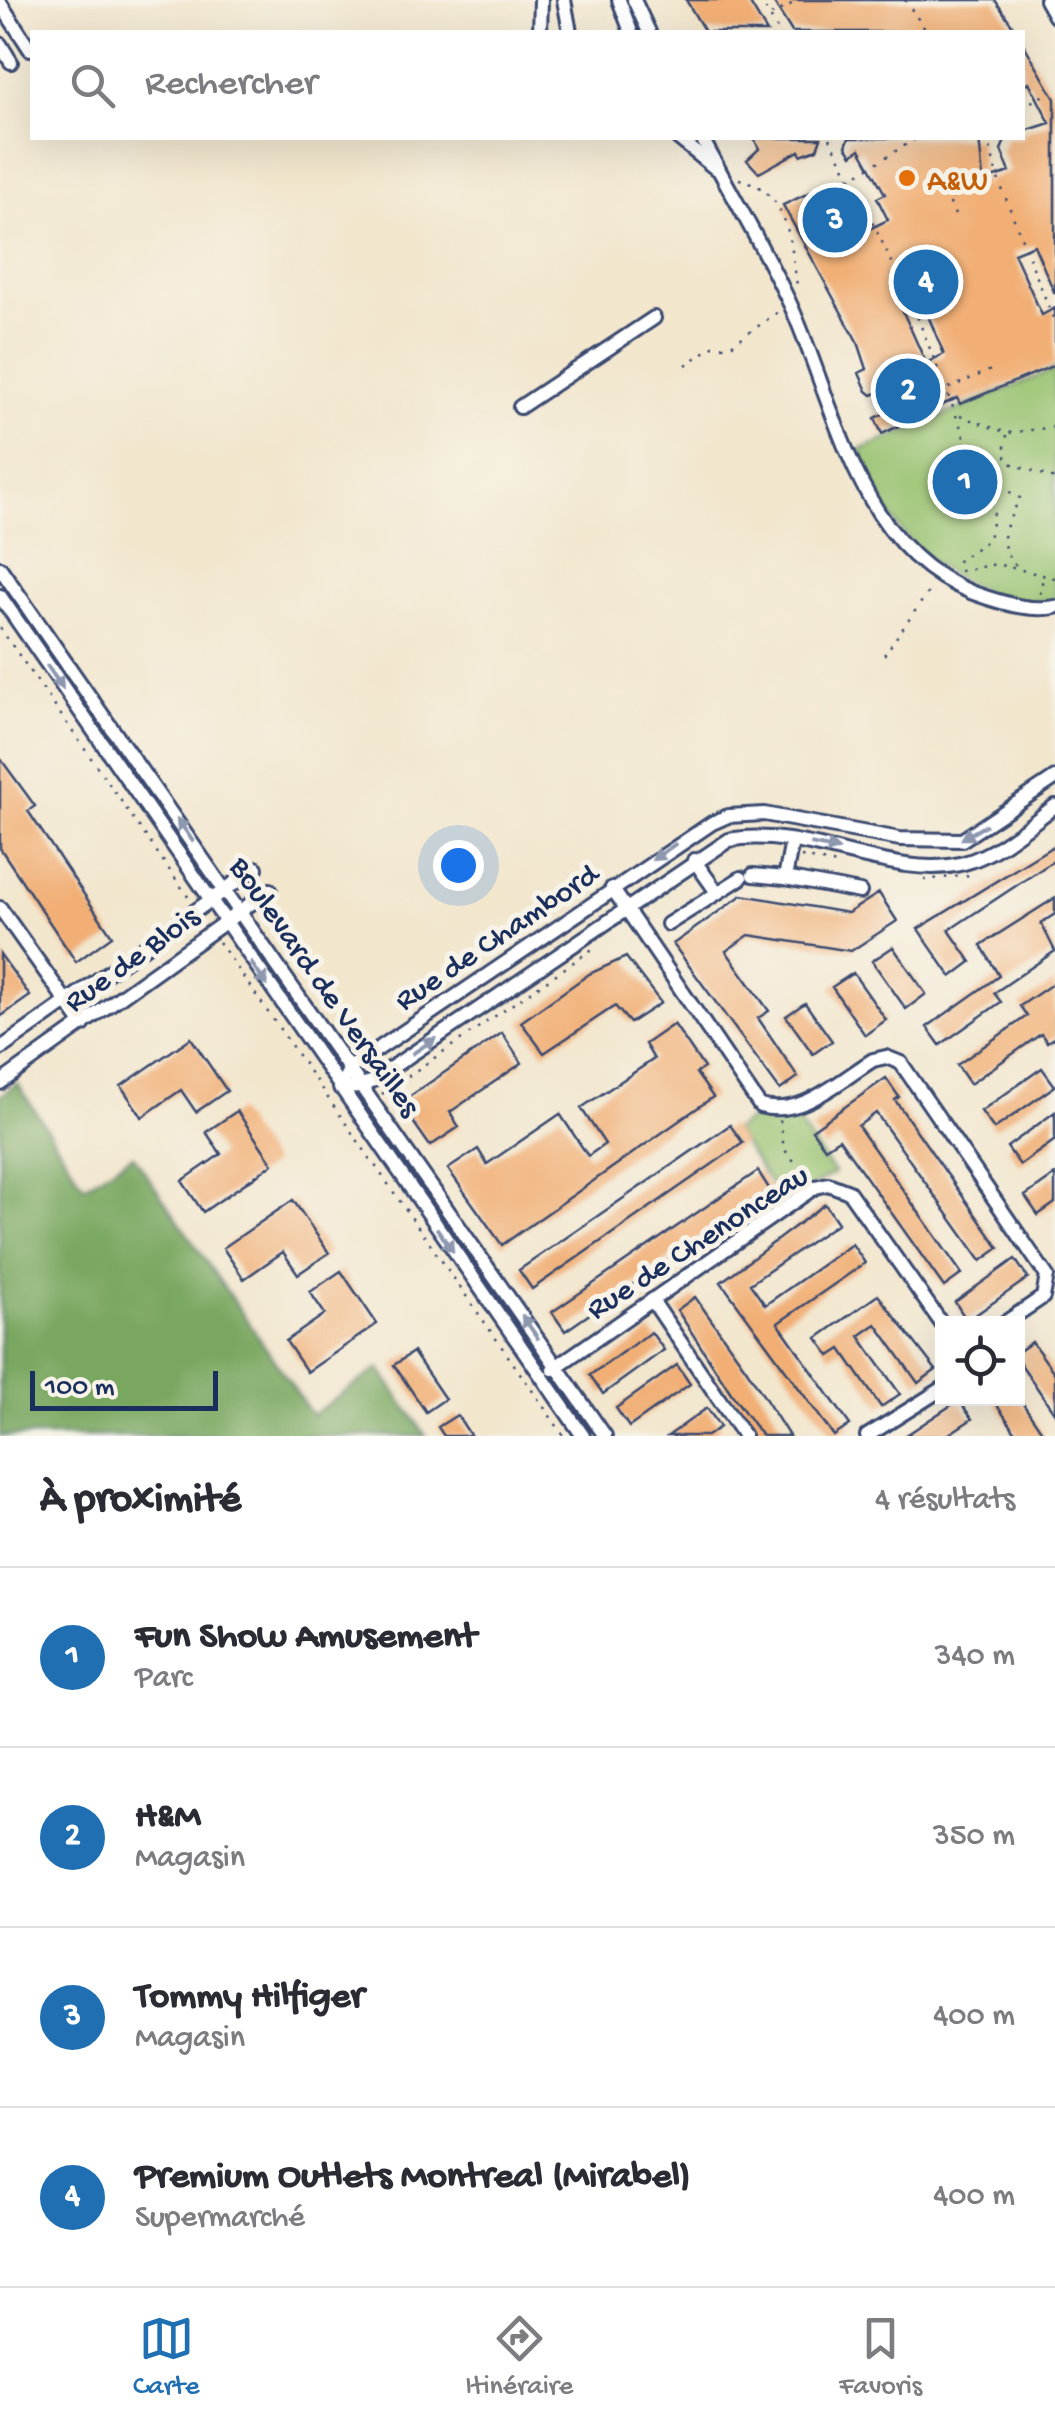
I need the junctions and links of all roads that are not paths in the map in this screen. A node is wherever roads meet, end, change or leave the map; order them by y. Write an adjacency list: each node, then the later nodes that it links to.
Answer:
1 (20, 0): 7 (street)
2 (541, 0): 9 (street)
3 (564, 0): 10 (street)
4 (619, 0): 11 (street)
5 (634, 0): 12 (street)
6 (1046, 0): 8 (street)
7 (2, 8): 14 (street)
8 (1055, 16)
9 (540, 30)
10 (570, 30)
11 (630, 30)
12 (647, 30)
13 (0, 44): 15 (street)
14 (30, 49)
15 (11, 62)
16 (682, 140): 18 (street)
17 (703, 140): 18 (street)
18 (719, 171): 23 (street)
19 (654, 318): 20 (street)
20 (520, 407)
21 (0, 568): 30 (street, Boulevard de Versailles, one-way to 21)
22 (0, 596): 35 (street, Boulevard de Versailles, one-way to 35)
23 (1055, 607)
24 (1055, 778): 31 (street, Rue de Chambord, one-way to 31)
25 (1055, 806): 26 (street, Rue de Chambord, one-way to 25)
26 (792, 841): 27 (street, Rue de Chambord); 29 (street)
27 (694, 860): 33 (street); 37 (street, Rue de Chambord)
28 (256, 868): 30 (street, Rue de Blois)
29 (784, 878): 33 (street); 34 (street)
30 (225, 887): 35 (street, Rue de Blois); 38 (street, Boulevard de Versailles)
31 (612, 888): 37 (street, Rue de Chenonceau); 44 (street, Rue de Chambord)
32 (270, 890): 38 (street, Rue de Blois)
33 (716, 891): 40 (street)
34 (860, 892)
35 (207, 900): 39 (street, Boulevard de Versailles); 41 (street, Rue de Blois)
36 (0, 908): 41 (street)
37 (624, 908): 46 (street, Rue de Chambord, one-way to 37); 50 (street, Rue de Chenonceau)
38 (242, 910): 39 (street, Rue de Blois); 44 (street, Boulevard de Versailles)
39 (224, 924): 42 (street, Rue de Blois); 47 (street, Boulevard de Versailles, one-way to 47)
40 (668, 924)
41 (66, 1003): 42 (street); 43 (street, Rue de Blois)
42 (83, 1025): 45 (street, Rue de Blois)
43 (0, 1049)
44 (350, 1068): 46 (street, Boulevard de Versailles); 47 (street, Rue de Chambord)
45 (0, 1082)
46 (364, 1087): 47 (street); 51 (street, Boulevard de Versailles, one-way to 46)
47 (340, 1088): 52 (street, Boulevard de Versailles, one-way to 52)
48 (652, 1300): 49 (street, Rue de Chenonceau); 51 (street, Rue de Chenonceau); 56 (street)
49 (936, 1316)
50 (1016, 1316)
51 (557, 1366): 52 (street, Rue de Chenonceau); 55 (street, Boulevard de Versailles)
52 (541, 1378): 54 (street, Boulevard de Versailles)
53 (935, 1393): 57 (street)
54 (582, 1436)
55 (606, 1436)
56 (744, 1436)
57 (868, 1436)

